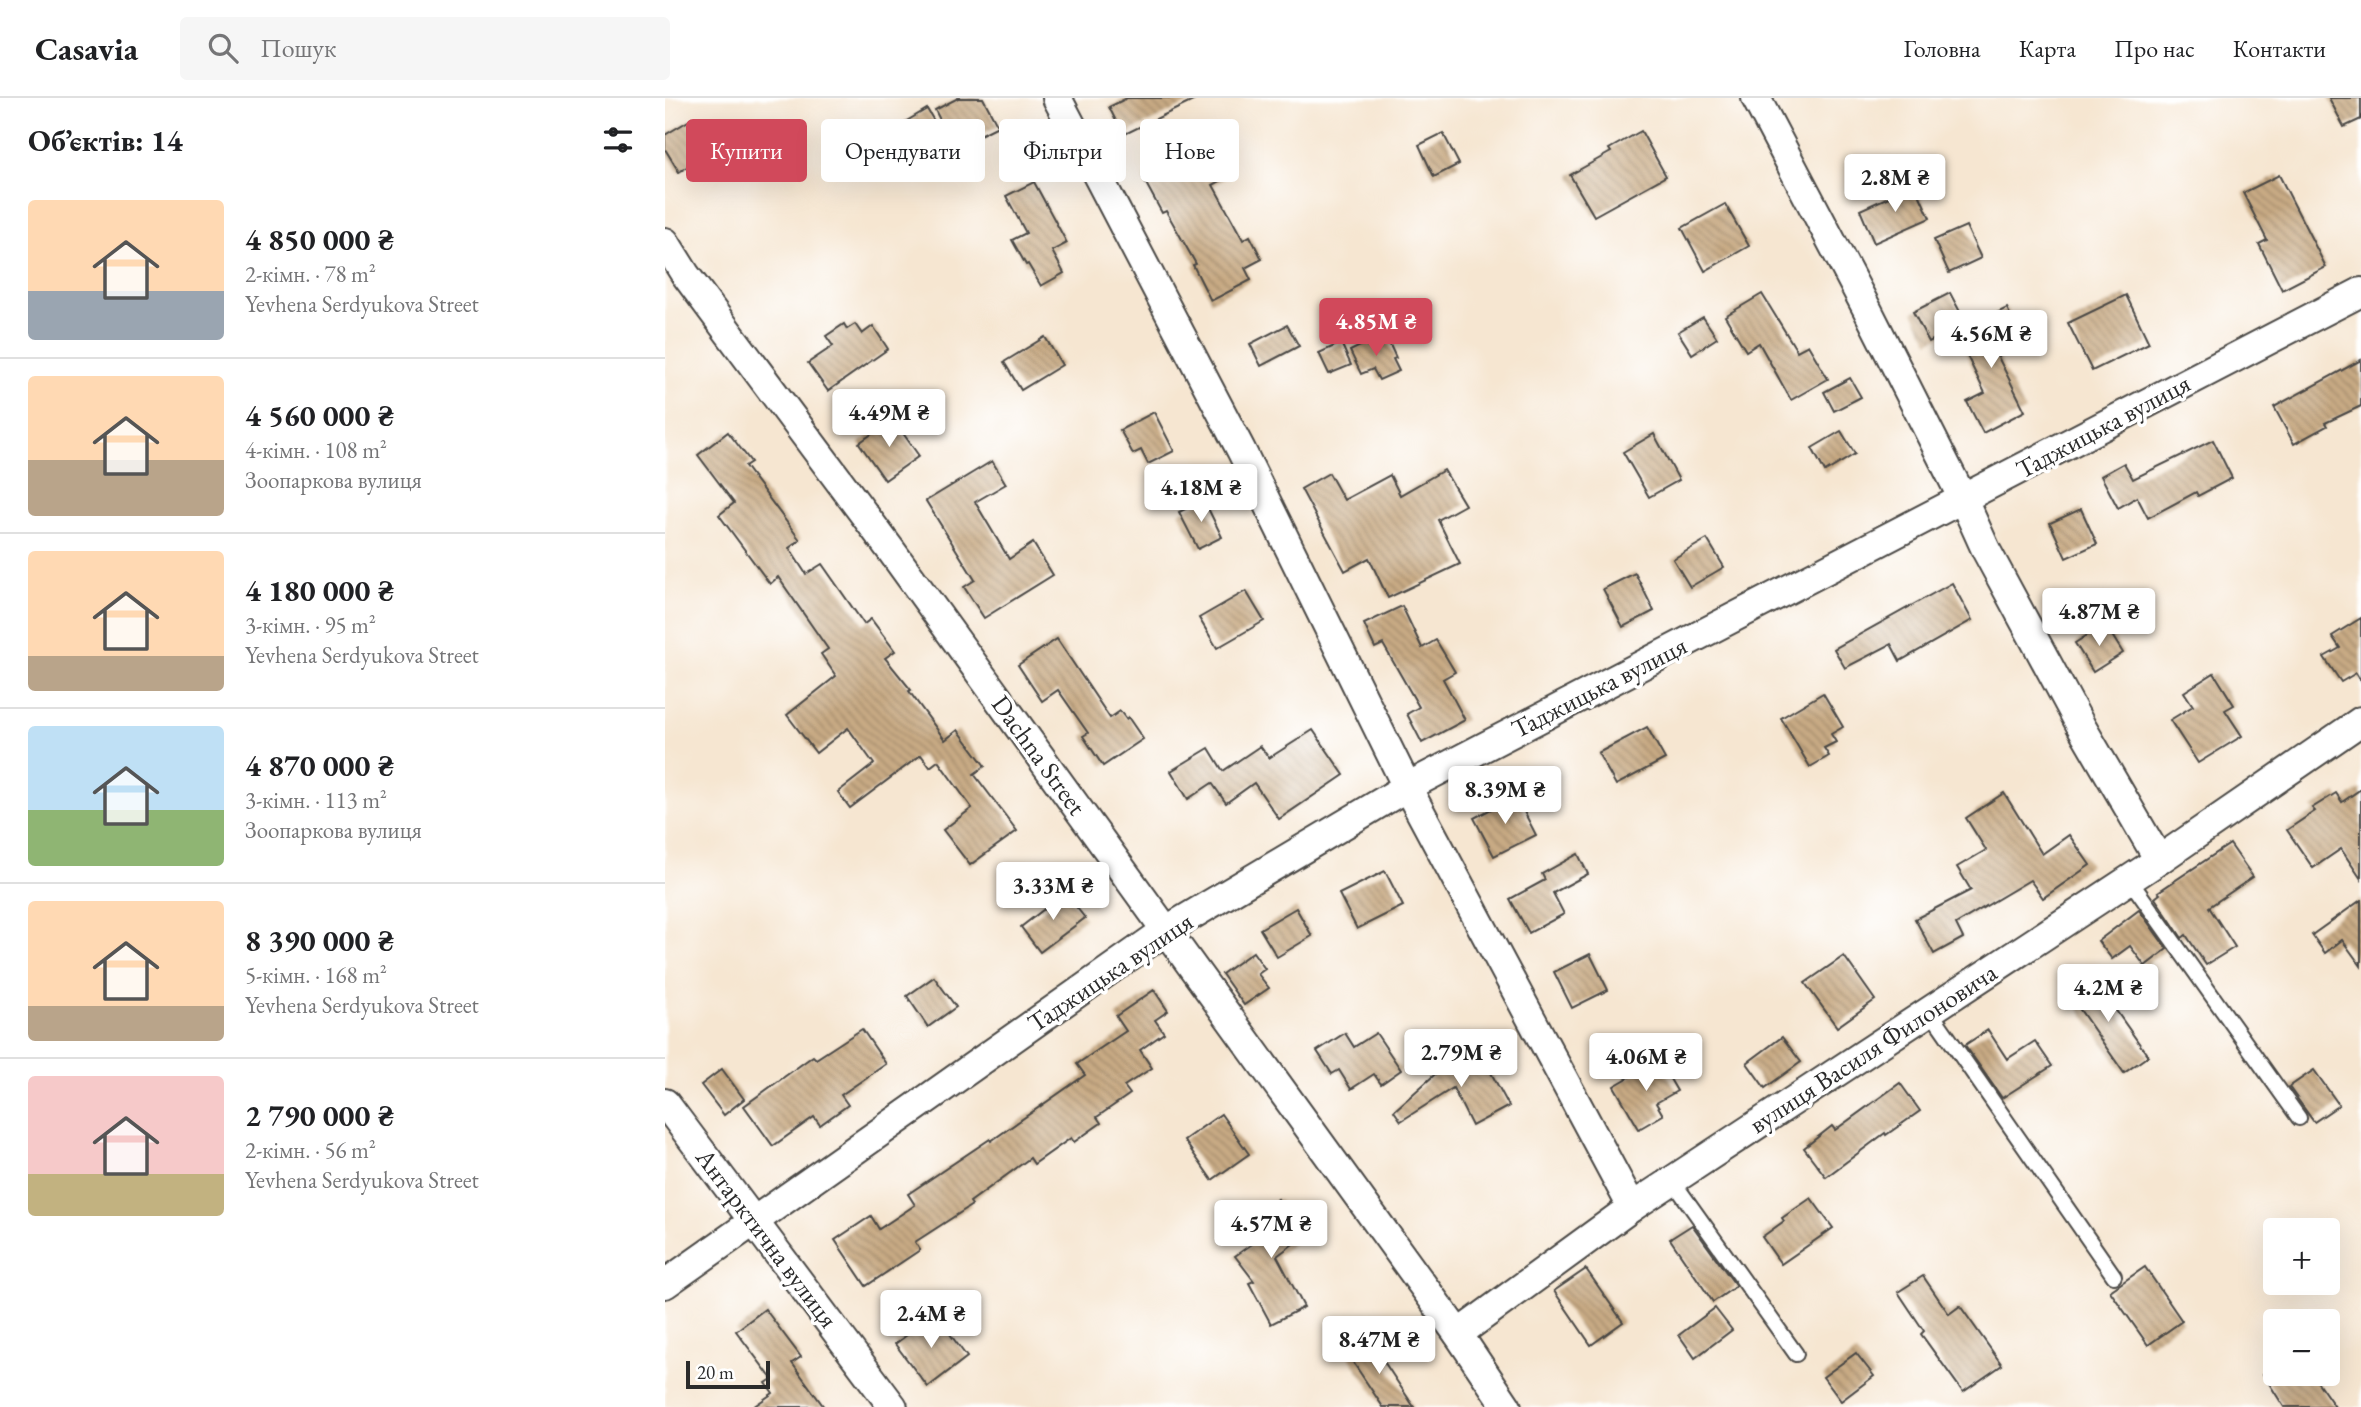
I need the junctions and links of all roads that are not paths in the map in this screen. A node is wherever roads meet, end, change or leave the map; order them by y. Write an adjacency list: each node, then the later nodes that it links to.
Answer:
1 (1057, 98): 7 (street)
2 (1756, 98): 5 (street)
3 (665, 242): 10 (street, Dachna Street)
4 (2361, 292): 5 (street, Таджицька вулиця)
5 (1963, 499): 7 (street, Таджицька вулиця); 8 (street)
6 (2361, 721): 8 (street, вулиця Василя Филоновича)
7 (1408, 786): 10 (street, Таджицька вулиця); 15 (street)
8 (2159, 860): 9 (street, вулиця Василя Филоновича)
9 (2129, 879): 11 (street, вулиця Василя Филоновича); 13 (lane)
10 (1165, 931): 16 (street, Таджицька вулиця); 19 (street, Dachna Street)
11 (1930, 1011): 14 (street, вулиця Василя Филоновича); 17 (lane)
12 (665, 1103): 16 (street, Антарктична вулиця)
13 (2299, 1118)
14 (1672, 1180): 15 (street, вулиця Василя Филоновича); 20 (lane)
15 (1632, 1207): 19 (street, вулиця Василя Филоновича)
16 (755, 1222): 18 (street, Таджицька вулиця); 21 (street, Антарктична вулиця)
17 (2114, 1276)
18 (665, 1284)
19 (1458, 1334): 22 (street, Dachna Street)
20 (1796, 1354)
21 (893, 1407)
22 (1507, 1407)

